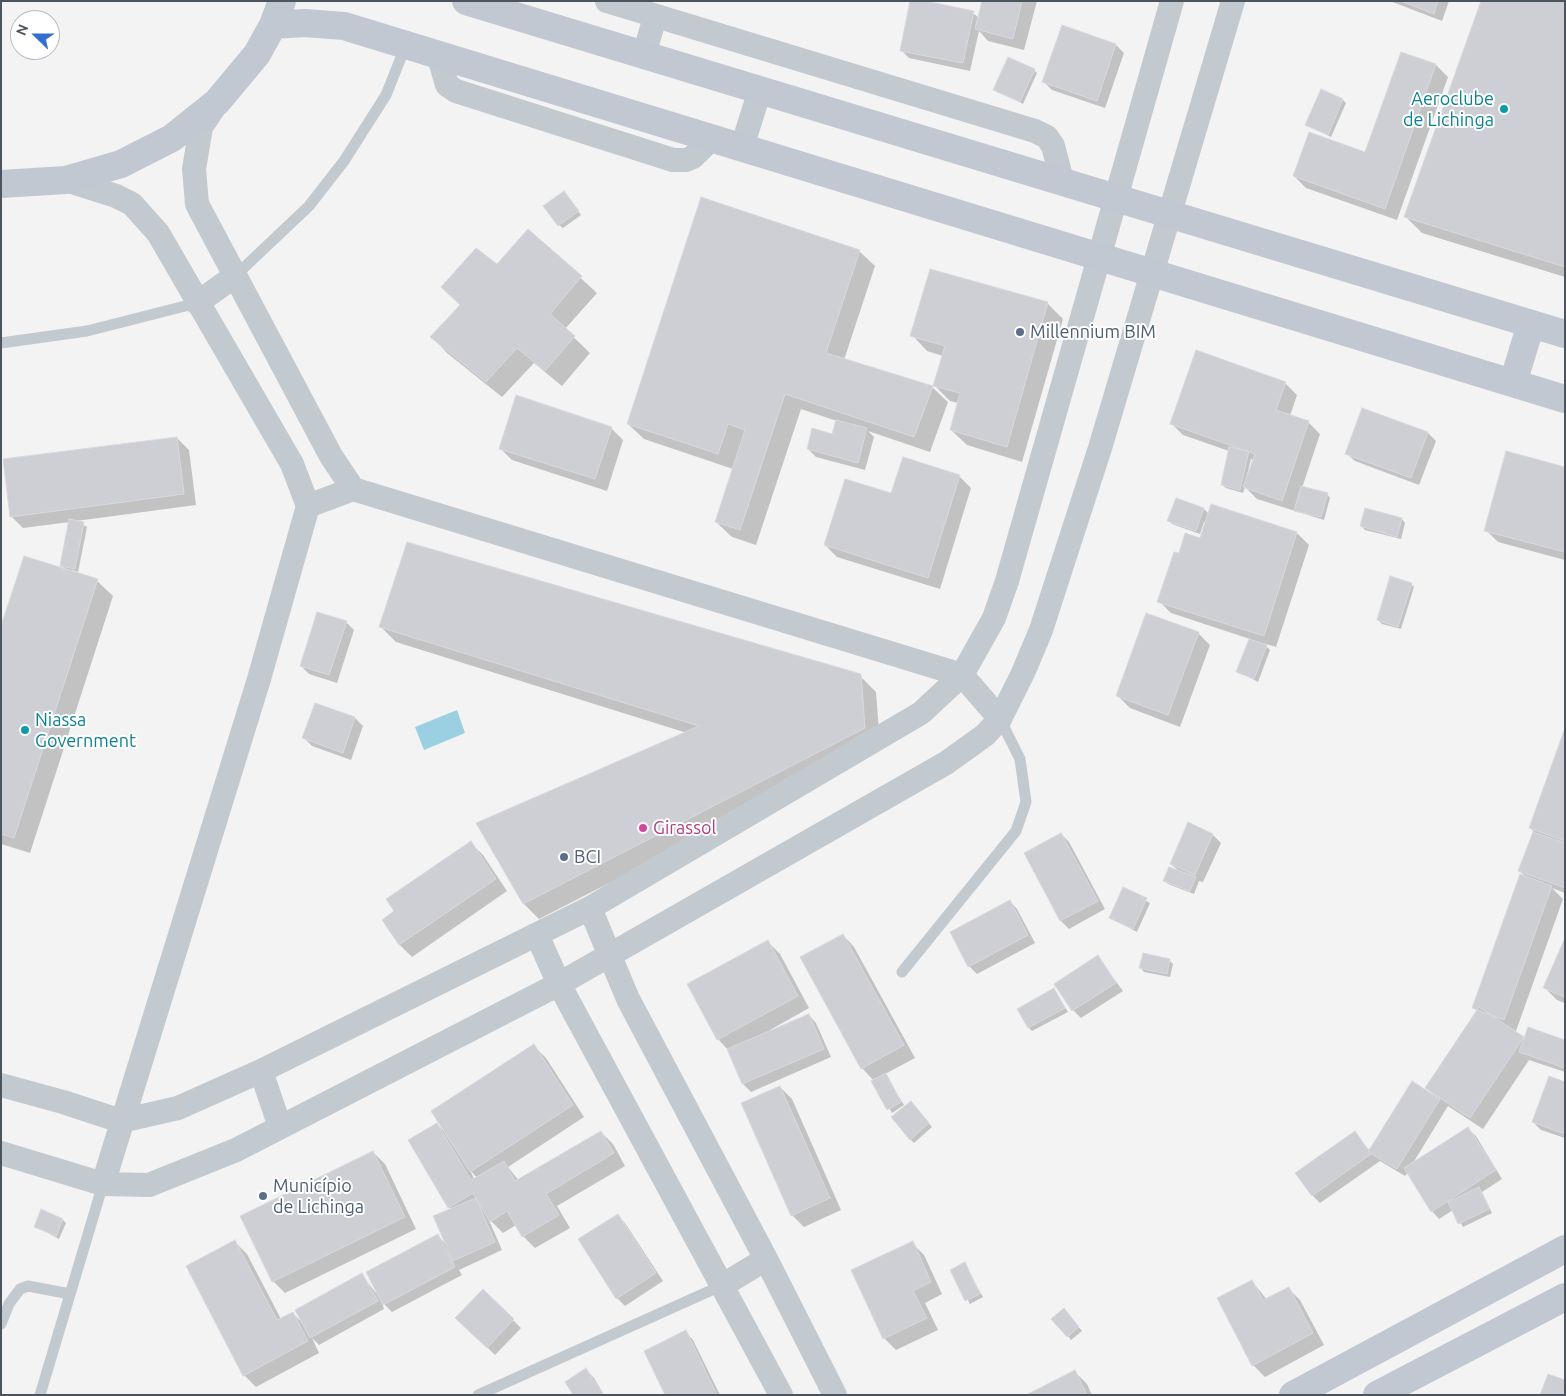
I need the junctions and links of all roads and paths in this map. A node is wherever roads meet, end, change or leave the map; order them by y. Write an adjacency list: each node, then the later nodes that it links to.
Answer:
1 (466, 1): 8 (street)
2 (607, 1): 6 (street)
3 (1172, 1): 15 (street)
4 (1233, 1): 16 (street)
5 (278, 13): 7 (street); 10 (street)
6 (656, 17): 8 (street); 13 (street)
7 (406, 45): 11 (street); 19 (lane)
8 (644, 55): 9 (street)
9 (760, 90): 11 (street); 13 (street)
10 (217, 102): 12 (street); 19 (street)
11 (742, 148): 17 (street)
12 (66, 180): 14 (street); 20 (street)
13 (1062, 180): 15 (street)
14 (1, 184)
15 (1115, 197): 16 (street); 17 (street)
16 (1171, 214): 18 (street); 21 (street)
17 (1099, 256): 18 (street); 28 (street)
18 (1151, 272): 24 (street); 29 (street)
19 (235, 276): 20 (street); 26 (street)
20 (197, 303): 23 (lane); 27 (street)
21 (1531, 324): 22 (street); 24 (street)
22 (1565, 334)
23 (1, 343)
24 (1513, 383): 25 (street)
25 (1565, 399)
26 (352, 489): 27 (street); 28 (street)
27 (308, 506): 37 (street)
28 (962, 675): 29 (street); 30 (street)
29 (1000, 719): 32 (street); 33 (lane)
30 (590, 908): 31 (street); 32 (street)
31 (537, 935): 34 (street); 35 (street)
32 (610, 954): 34 (street); 42 (street)
33 (902, 972)
34 (559, 984): 38 (street); 43 (street)
35 (261, 1071): 37 (street); 38 (street)
36 (1, 1085): 37 (street)
37 (121, 1122): 40 (street)
38 (280, 1127): 40 (street)
39 (1, 1153): 40 (street)
40 (103, 1184): 44 (lane)
41 (1565, 1249): 46 (street)
42 (766, 1259): 43 (street); 52 (street)
43 (723, 1285): 50 (lane); 51 (street)
44 (70, 1294): 47 (lane); 49 (lane)
45 (1565, 1297): 48 (street)
46 (1457, 1306): 48 (street); 53 (street)
47 (1, 1324)
48 (1476, 1343): 54 (street)
49 (40, 1395)
50 (478, 1395)
51 (782, 1395)
52 (835, 1395)
53 (1293, 1395)
54 (1377, 1395)

